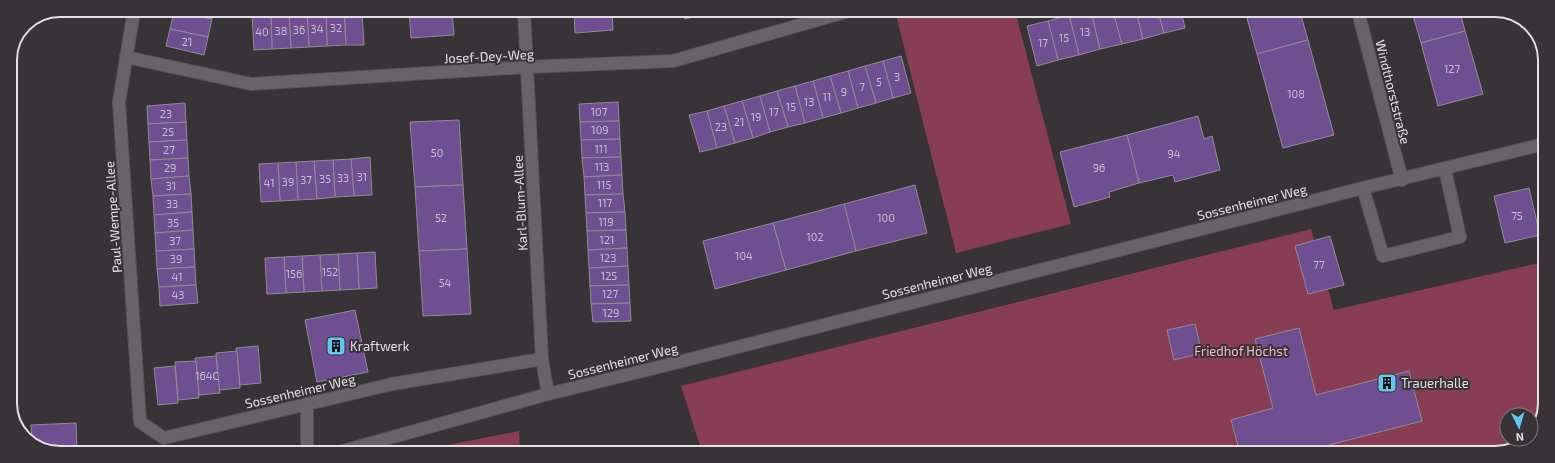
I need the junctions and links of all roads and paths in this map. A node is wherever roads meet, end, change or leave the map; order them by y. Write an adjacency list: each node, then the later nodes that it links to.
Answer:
1 (133, 17): 5 (street, Paul-Wempe-Allee)
2 (524, 17): 6 (street, Karl-Blum-Allee)
3 (828, 17): 6 (street, Josef-Dey-Weg)
4 (1359, 17): 9 (street, Windthorststraße)
5 (126, 57): 6 (street, Josef-Dey-Weg); 14 (street, Paul-Wempe-Allee)
6 (527, 67): 11 (street, Karl-Blum-Allee)
7 (1538, 146): 8 (street, Sossenheimer Weg)
8 (1445, 169): 9 (street, Sossenheimer Weg); 10 (street)
9 (1402, 180): 10 (street, Sossenheimer Weg)
10 (1364, 188): 12 (street, Sossenheimer Weg)
11 (542, 359): 12 (street, Karl-Blum-Allee); 13 (street, Sossenheimer Weg)
12 (548, 394): 16 (street, Sossenheimer Weg)
13 (307, 404): 14 (street, Sossenheimer Weg); 15 (street)
14 (140, 422)
15 (307, 446)
16 (361, 446)

